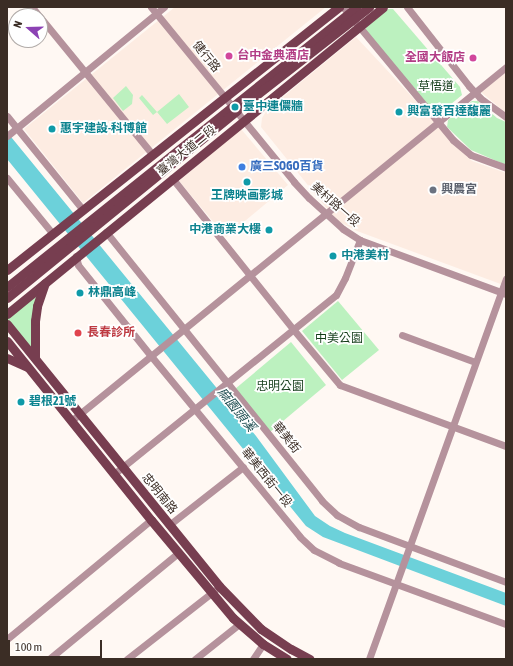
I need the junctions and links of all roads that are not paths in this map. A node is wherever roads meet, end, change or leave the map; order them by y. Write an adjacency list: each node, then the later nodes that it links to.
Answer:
1 (151, 7): 8 (street, 健行路)
2 (164, 7): 8 (street)
3 (339, 7): 14 (main road, 臺灣大道二段)
4 (357, 7): 9 (main road, 臺灣大道二段)
5 (369, 7): 9 (main road, 臺灣大道二段)
6 (383, 7): 9 (main road, 臺灣大道二段)
7 (407, 7): 13 (street)
8 (156, 14): 12 (street); 14 (street, 健行路)
9 (351, 17): 15 (main road, 臺灣大道二段); 18 (main road, 臺灣大道二段); 19 (street)
10 (48, 26): 12 (street)
11 (506, 68): 13 (street)
12 (86, 72): 20 (street); 22 (street)
13 (475, 93): 17 (street); 19 (street)
14 (224, 97): 15 (street, 健行路); 22 (main road, 臺灣大道二段)
15 (234, 108): 18 (street, 健行路); 31 (main road, 臺灣大道二段)
16 (7, 116): 20 (street)
17 (506, 117)
18 (244, 120): 25 (main road, 臺灣大道二段); 27 (street, 美村路一段)
19 (438, 123): 23 (street); 27 (street)
20 (15, 129): 21 (street); 26 (street)
21 (7, 136)
22 (153, 155): 26 (main road, 臺灣大道二段)
23 (506, 168)
24 (7, 178): 29 (street)
25 (172, 178): 28 (main road, 臺灣大道二段); 34 (street)
26 (83, 210): 29 (main road, 臺灣大道二段)
27 (324, 214): 30 (street, 美村路一段); 34 (street)
28 (106, 232): 32 (main road, 臺灣大道二段); 43 (street, 華美街)
29 (53, 234): 33 (main road, 臺灣大道二段)
30 (360, 240): 38 (street, 美村路一段); 42 (street)
31 (65, 246): 37 (main road, 臺灣大道二段); 39 (main road, 臺灣大道二段)
32 (76, 256): 36 (main road, 臺灣大道二段); 46 (street, 華美西街一段)
33 (8, 269)
34 (250, 275): 42 (street); 43 (street)
35 (506, 279): 38 (street)
36 (46, 282): 40 (main road, 臺灣大道二段); 48 (main road)
37 (7, 287)
38 (504, 293): 49 (street)
39 (7, 298)
40 (7, 314)
41 (7, 324): 48 (main road, 忠明南路)
42 (292, 329): 51 (street); 55 (street)
43 (182, 331): 46 (street); 51 (street, 華美街)
44 (402, 335): 49 (street)
45 (7, 341): 50 (main road, 忠明南路)
46 (154, 354): 52 (street, 華美西街一段); 53 (street)
47 (7, 358): 50 (main road)
48 (35, 358): 53 (main road, 忠明南路)
49 (476, 362): 55 (street)
50 (30, 368): 54 (main road, 忠明南路)
51 (225, 384): 52 (street); 62 (street, 華美街)
52 (196, 407): 57 (street); 58 (street, 華美西街一段)
53 (80, 414): 54 (street); 57 (main road, 忠明南路)
54 (71, 421): 59 (main road, 忠明南路)
55 (453, 427): 56 (street); 62 (street)
56 (506, 446)
57 (122, 467): 59 (street); 61 (main road, 忠明南路)
58 (243, 467): 61 (street); 64 (street, 華美西街一段)
59 (114, 474): 60 (main road, 忠明南路)
60 (151, 520): 63 (main road, 忠明南路); 70 (street)
61 (169, 526): 66 (main road, 忠明南路)
62 (409, 547): 64 (street); 65 (street, 華美街)
63 (178, 553): 67 (main road, 忠明南路); 72 (street)
64 (397, 581): 69 (street, 華美西街一段); 78 (street)
65 (506, 582)
66 (219, 586): 67 (street); 77 (main road, 忠明南路)
67 (212, 593): 68 (main road, 忠明南路); 73 (street)
68 (239, 624): 71 (main road, 忠明南路); 74 (street)
69 (506, 624)
70 (7, 639)
71 (264, 644): 75 (street); 76 (main road, 忠明南路)
72 (49, 659)
73 (128, 659)
74 (195, 659)
75 (253, 659)
76 (287, 659)
77 (310, 659)
78 (369, 659)

